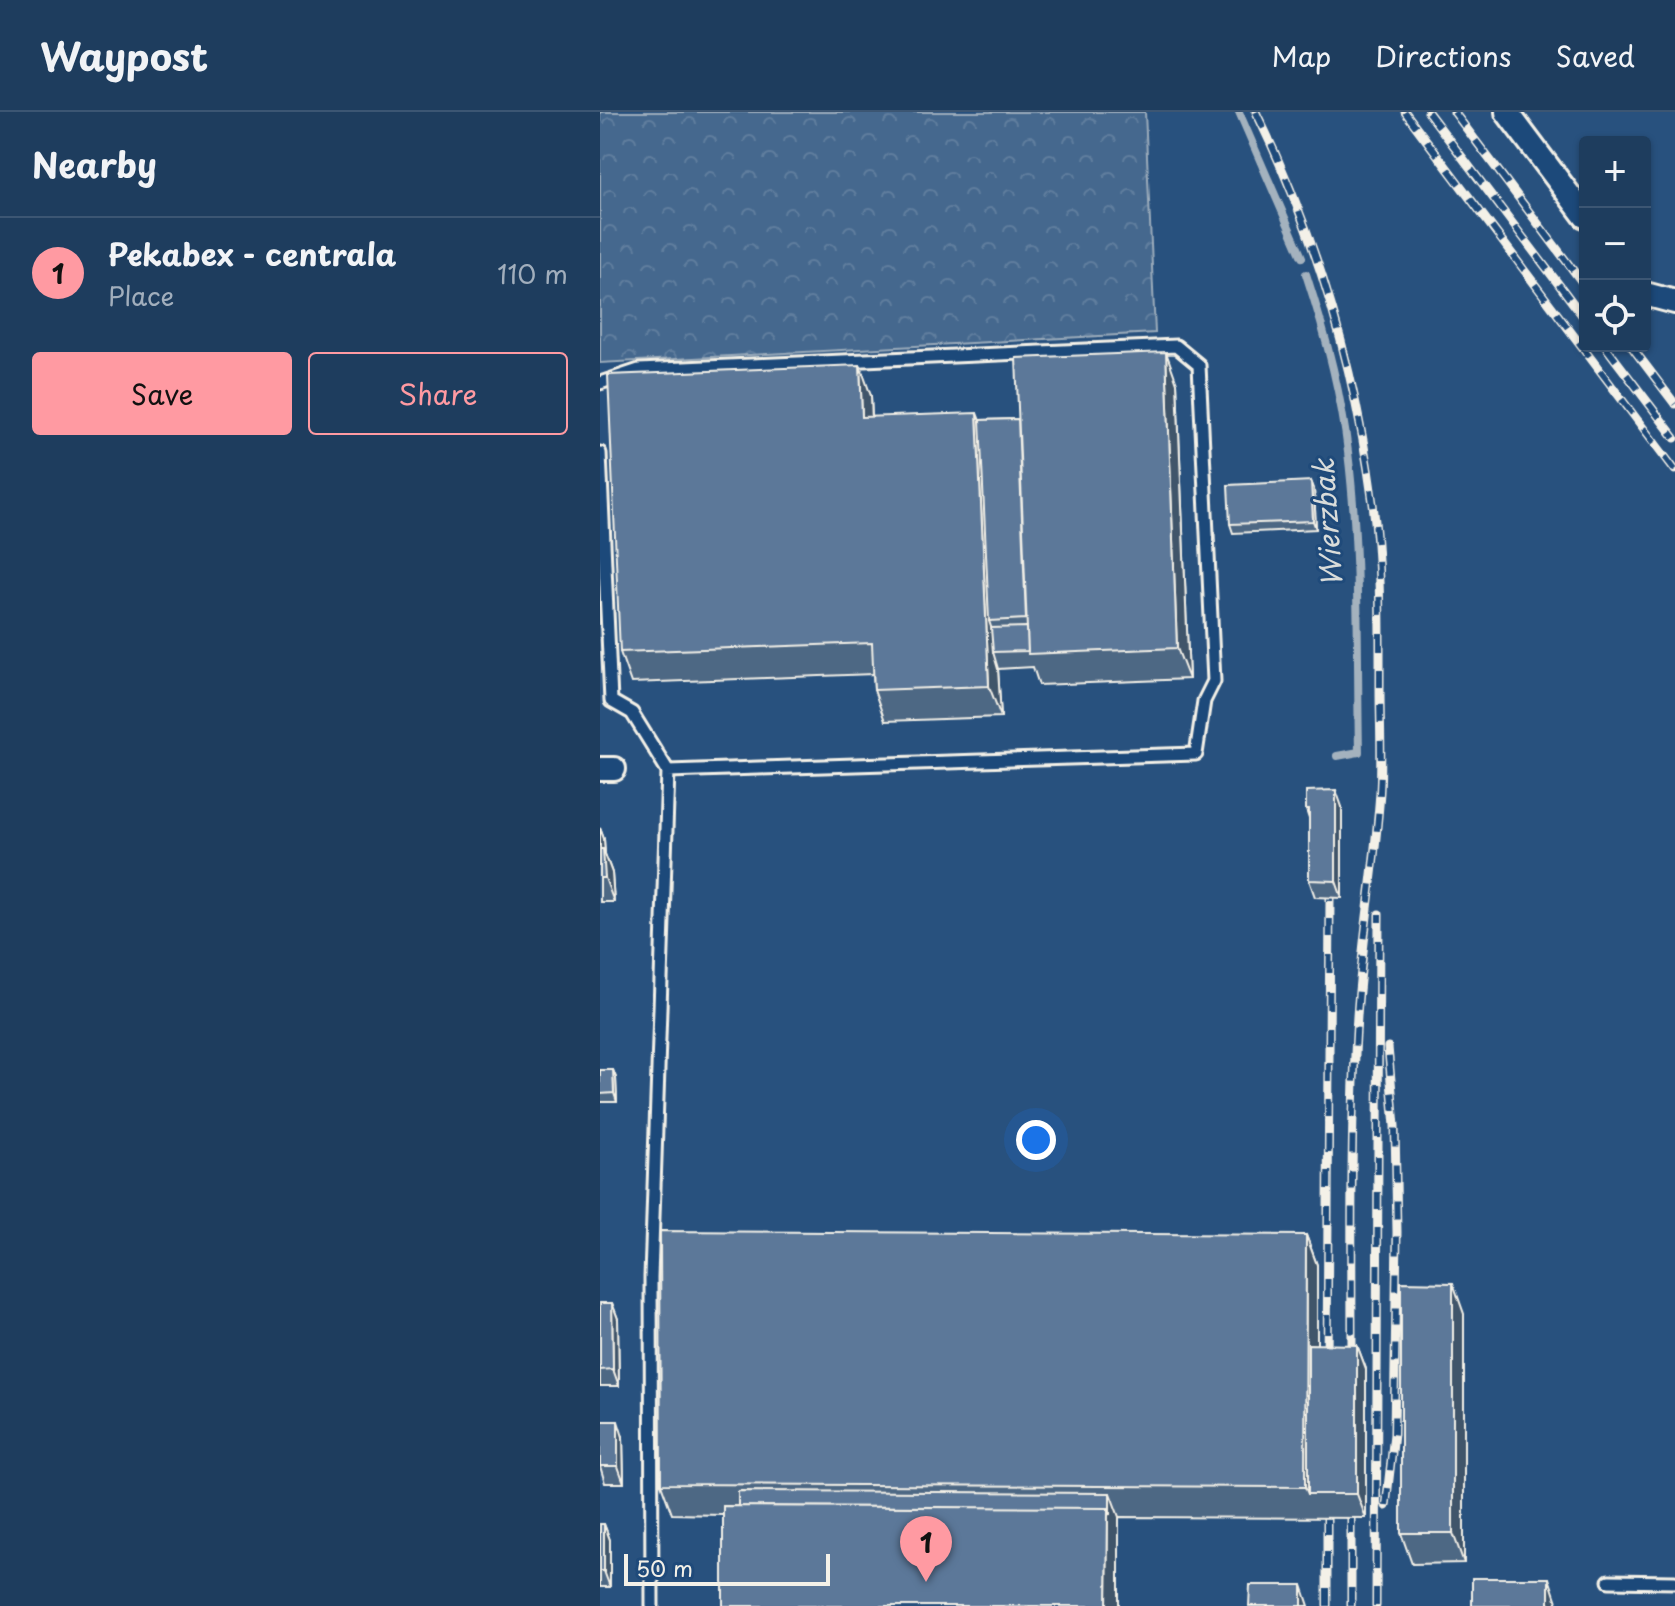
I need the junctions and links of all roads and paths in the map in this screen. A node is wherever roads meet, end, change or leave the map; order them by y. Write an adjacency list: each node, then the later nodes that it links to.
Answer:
1 (1507, 112): 2 (street)
2 (1579, 208)
3 (1651, 296): 4 (street)
4 (1675, 302)
5 (600, 383): 7 (lane)
6 (600, 453): 7 (lane)
7 (668, 771): 10 (lane)
8 (1609, 1581): 9 (lane)
9 (1675, 1582)
10 (652, 1606)

